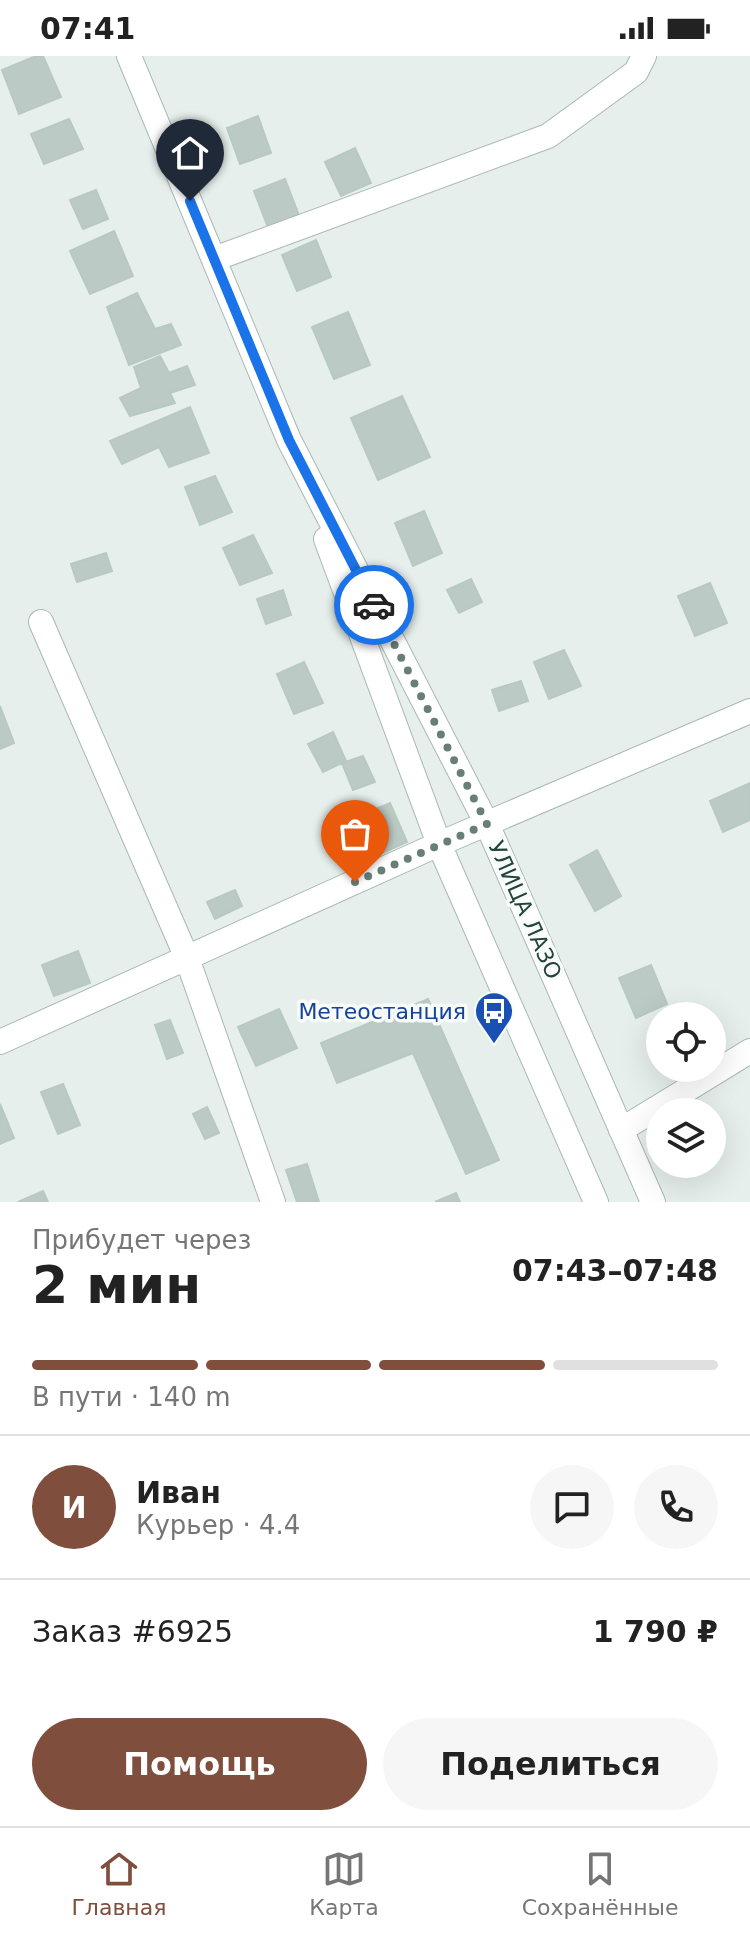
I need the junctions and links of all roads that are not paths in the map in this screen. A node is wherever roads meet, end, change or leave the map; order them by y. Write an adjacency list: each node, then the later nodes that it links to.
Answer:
1 (129, 56): 3 (street, УЛИЦА ЛАЗО)
2 (644, 56): 3 (street)
3 (214, 259): 4 (street, УЛИЦА ЛАЗО)
4 (289, 440): 7 (street, УЛИЦА ЛАЗО); 8 (street)
5 (41, 622): 9 (street)
6 (750, 711): 7 (street)
7 (487, 824): 8 (street); 12 (street, УЛИЦА ЛАЗО)
8 (439, 844): 9 (street); 14 (street)
9 (187, 958): 10 (street); 13 (street)
10 (0, 1042)
11 (750, 1051): 12 (street)
12 (621, 1130): 15 (street, УЛИЦА ЛАЗО)
13 (273, 1202)
14 (596, 1202)
15 (653, 1202)

